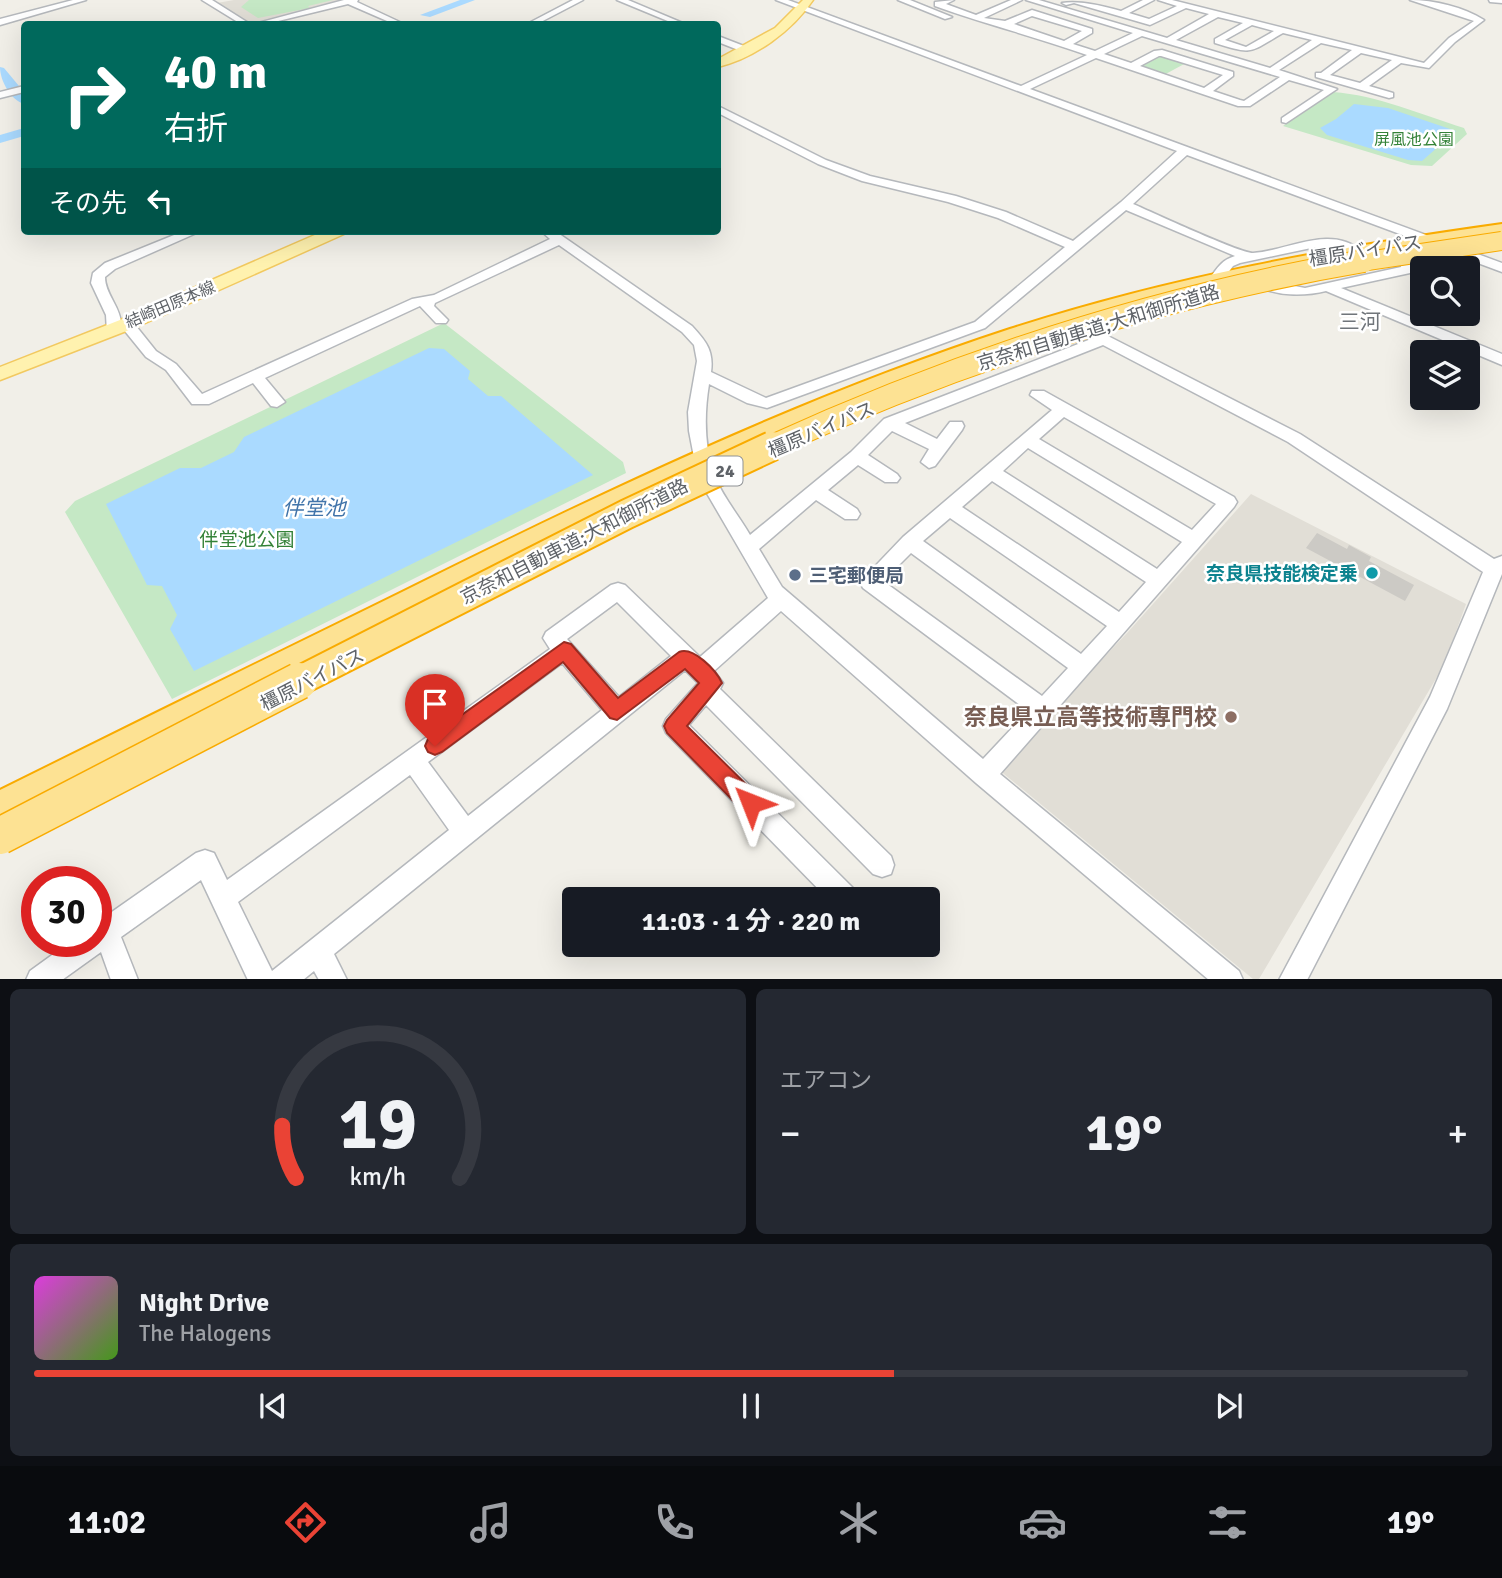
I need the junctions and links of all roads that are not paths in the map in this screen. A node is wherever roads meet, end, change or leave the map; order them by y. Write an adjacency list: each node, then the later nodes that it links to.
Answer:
1 (65, 0): 23 (street)
2 (82, 0): 23 (street)
3 (224, 0): 17 (street)
4 (579, 0): 32 (street)
5 (621, 0): 33 (street)
6 (780, 0): 21 (street)
7 (902, 0): 38 (street)
8 (950, 0): 28 (street)
9 (997, 0): 18 (street)
10 (1030, 0): 25 (street)
11 (1150, 0): 22 (street)
12 (1162, 0): 24 (street)
13 (1414, 0): 19 (street)
14 (1493, 0): 16 (street)
15 (351, 1): 30 (street); 31 (street)
16 (1502, 1)
17 (208, 2): 29 (street)
18 (1014, 2): 28 (street)
19 (1432, 2): 47 (street)
20 (1127, 3): 22 (street)
21 (805, 4): 44 (main road); 57 (street)
22 (1137, 5): 27 (street)
23 (54, 6): 34 (street)
24 (1184, 6): 26 (street); 27 (street)
25 (1056, 8): 27 (street); 39 (street)
26 (1218, 13): 35 (street); 42 (street)
27 (1121, 14)
28 (975, 18): 36 (street)
29 (241, 21)
30 (270, 21)
31 (394, 21)
32 (537, 21)
33 (674, 21)
34 (0, 22)
35 (1251, 22): 37 (street); 37 (street)
36 (1006, 24): 43 (street); 43 (street)
37 (1282, 30): 41 (street)
38 (994, 31)
39 (1141, 33): 42 (street); 46 (street)
40 (721, 40): 44 (street)
41 (1319, 40): 45 (street); 49 (street)
42 (1168, 41): 52 (street)
43 (1065, 44): 46 (street)
44 (746, 50): 48 (main road)
45 (1359, 50): 47 (street); 54 (street)
46 (1098, 55): 50 (street); 57 (street)
47 (1399, 60): 55 (street)
48 (721, 62)
49 (1282, 64): 52 (street); 54 (street)
50 (1132, 67): 51 (street); 51 (street)
51 (1177, 70): 58 (street); 58 (street)
52 (1271, 71): 53 (street)
53 (1287, 76): 58 (street); 62 (street)
54 (1322, 76): 55 (street)
55 (1361, 87): 60 (street)
56 (21, 90): 59 (street)
57 (1020, 90): 63 (street)
58 (1205, 92)
59 (0, 95)
60 (1389, 95)
61 (721, 111): 70 (street)
62 (1286, 120)
63 (1184, 152): 64 (street); 71 (street)
64 (1125, 205): 70 (street); 73 (street)
65 (1502, 231): 71 (highway, 橿原バイパス / 24); 115 (highway, 京奈和自動車道;大和御所道路)
66 (185, 235): 80 (street)
67 (329, 235): 80 (main road, 結崎田原本線)
68 (553, 235): 78 (street); 83 (street)
69 (1502, 242): 71 (highway, 橿原バイパス / 24); 117 (highway, 京奈和自動車道;大和御所道路, bridge)
70 (1074, 246): 83 (street)
71 (1429, 248): 72 (highway, 橿原バイパス / 24); 74 (street); 76 (highway, 橿原バイパス / 24); 77 (street)
72 (1356, 251): 73 (street); 75 (highway, 橿原バイパス / 24)
73 (1248, 257): 75 (street)
74 (1502, 268)
75 (1217, 278): 94 (highway, 橿原バイパス / 24)
76 (1263, 284): 77 (street); 94 (highway, 橿原バイパス / 24)
77 (1327, 288): 81 (street)
78 (428, 300): 79 (street); 84 (street)
79 (441, 320)
80 (119, 326): 82 (main road, 結崎田原本線); 84 (street)
81 (1502, 360)
82 (0, 374)
83 (701, 374): 94 (street)
84 (256, 377): 86 (street)
85 (1038, 396): 87 (street)
86 (277, 401)
87 (1063, 409): 90 (street); 100 (street)
88 (890, 423): 91 (street); 92 (street); 103 (street)
89 (956, 426): 91 (street)
90 (1027, 440): 95 (street); 100 (street)
91 (939, 447): 93 (street)
92 (857, 456): 96 (street); 97 (street)
93 (929, 462)
94 (705, 468): 102 (street); 114 (highway, 橿原バイパス / 24); 117 (highway, 橿原バイパス / 24)
95 (991, 472): 98 (street); 104 (street)
96 (891, 478)
97 (816, 491): 99 (street); 102 (street)
98 (950, 508): 101 (street); 106 (street)
99 (851, 514)
100 (1194, 540): 104 (street)
101 (910, 542): 108 (street); 110 (street)
102 (748, 547): 105 (street)
103 (1498, 567): 131 (street)
104 (1159, 580): 106 (street)
105 (781, 599): 109 (street); 113 (street)
106 (1120, 624): 108 (street)
107 (564, 650): 109 (street); 111 (street); 112 (street)
108 (1083, 667): 110 (street)
109 (697, 672): 111 (street); 118 (street); 119 (street)
110 (1044, 710): 113 (street)
111 (617, 711): 116 (street)
112 (414, 761): 116 (street); 120 (street)
113 (984, 775): 130 (street)
114 (0, 809)
115 (0, 816)
116 (465, 832): 122 (street)
117 (0, 839)
118 (882, 865)
119 (834, 887)
120 (224, 897): 121 (street); 127 (street)
121 (112, 927)
122 (317, 951): 128 (street); 129 (street)
123 (70, 957): 125 (street)
124 (111, 957): 126 (street)
125 (39, 979)
126 (125, 979)
127 (262, 979)
128 (281, 979)
129 (334, 979)
130 (1230, 979)
131 (1292, 979)

